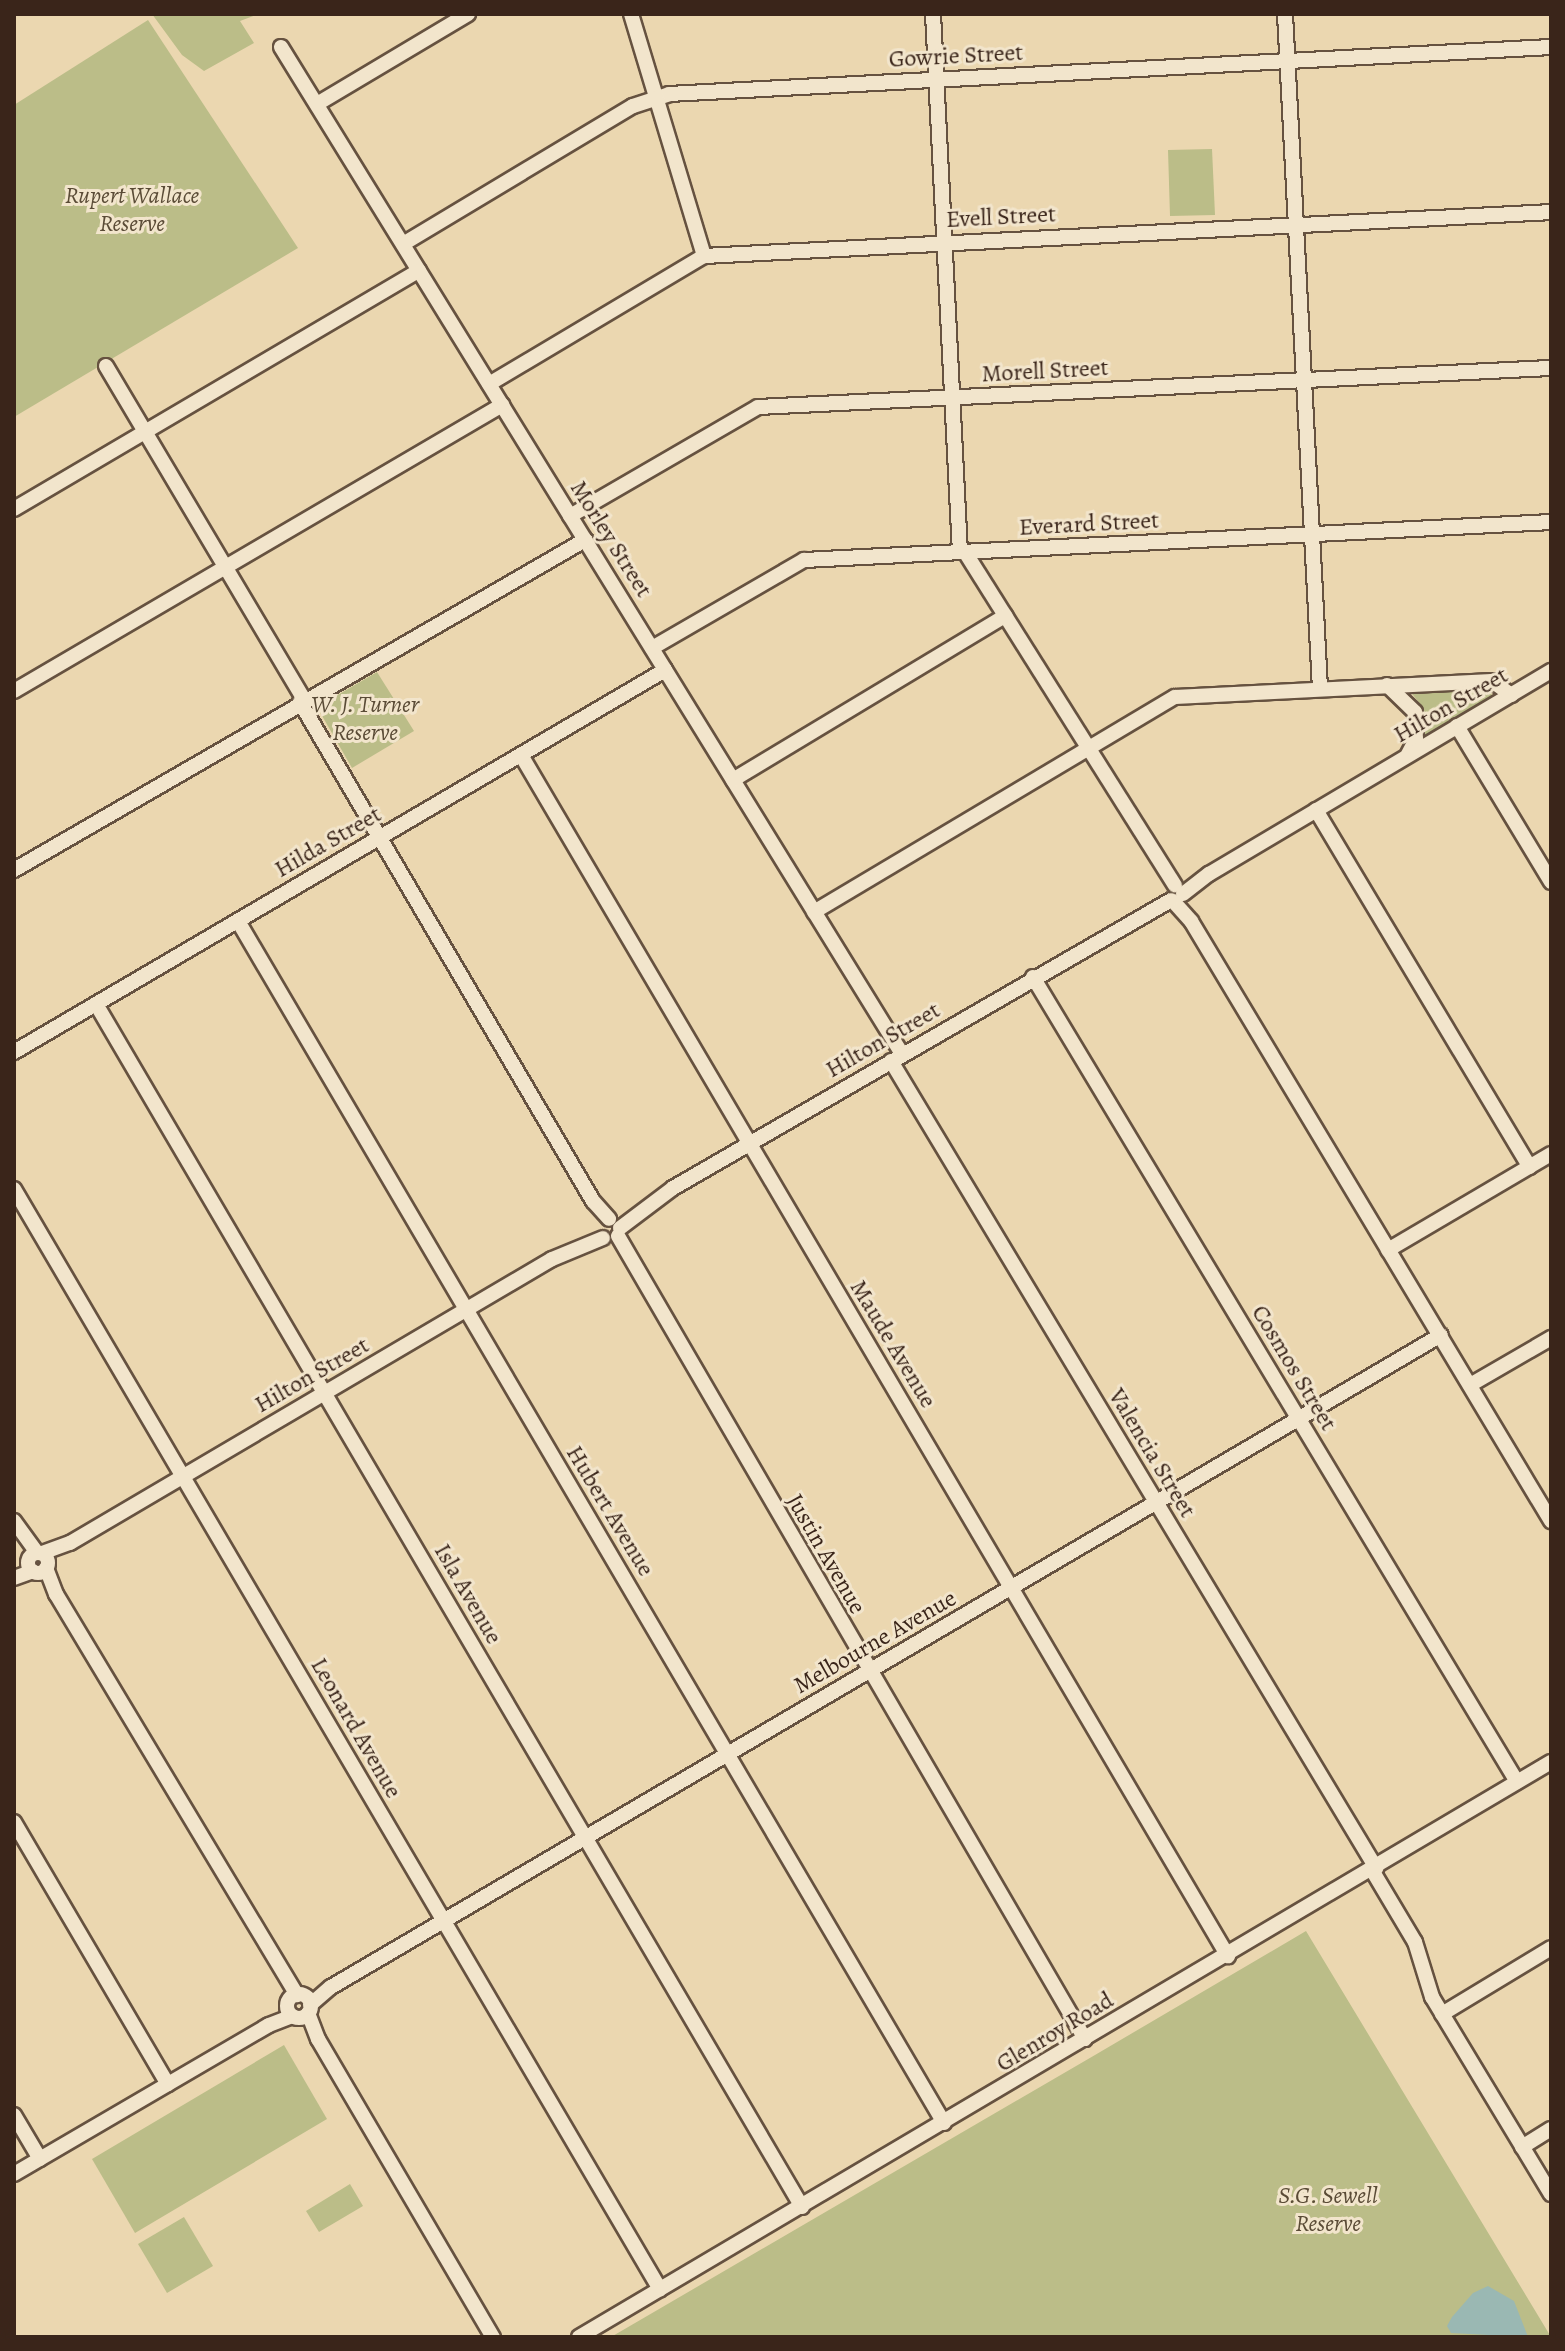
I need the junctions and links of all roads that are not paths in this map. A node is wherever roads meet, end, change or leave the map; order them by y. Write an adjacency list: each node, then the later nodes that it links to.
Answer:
1 (468, 14): 10 (street)
2 (631, 14): 9 (street)
3 (933, 14): 8 (street)
4 (1285, 14): 7 (street)
5 (281, 47): 10 (street, Morley Street)
6 (1551, 47): 7 (street, Gowrie Street)
7 (1288, 61): 8 (street, Gowrie Street); 12 (street)
8 (936, 79): 9 (street, Gowrie Street); 13 (street)
9 (656, 96): 14 (street, Gowrie Street); 15 (street)
10 (317, 104): 14 (street, Morley Street)
11 (1551, 212): 12 (street, Evell Street)
12 (1296, 225): 13 (street, Evell Street); 19 (street)
13 (944, 242): 15 (street, Evell Street); 21 (street)
14 (403, 244): 16 (street, Morley Street)
15 (704, 256): 20 (street, Evell Street)
16 (419, 270): 20 (street, Morley Street); 23 (street)
17 (106, 366): 23 (street, Justin Avenue)
18 (1551, 368): 19 (street, Morell Street)
19 (1304, 380): 21 (street, Morell Street); 27 (street)
20 (489, 384): 22 (street, Morley Street)
21 (952, 397): 25 (street, Morell Street); 29 (street)
22 (502, 405): 25 (street, Morley Street); 30 (street)
23 (145, 432): 24 (street); 30 (street, Justin Avenue)
24 (14, 509)
25 (570, 516): 28 (street, Morley Street)
26 (1551, 522): 27 (street, Everard Street)
27 (1312, 534): 29 (street, Everard Street); 36 (street)
28 (585, 540): 32 (street, Morley Street); 39 (street)
29 (962, 552): 31 (street); 32 (street, Everard Street)
30 (225, 568): 37 (street); 39 (street, Justin Avenue)
31 (1005, 616): 41 (street); 44 (street)
32 (652, 648): 33 (street, Morley Street)
33 (665, 670): 42 (street, Hilda Street); 44 (street, Morley Street)
34 (1551, 671): 38 (street, Hilton Street)
35 (1387, 685): 36 (street); 38 (street); 43 (street)
36 (1320, 689): 41 (street)
37 (14, 691)
38 (1511, 695): 40 (street, Hilton Street)
39 (302, 701): 46 (street, Justin Avenue); 47 (street)
40 (1457, 726): 43 (street, Hilton Street); 48 (street)
41 (1087, 749): 49 (street); 50 (street)
42 (521, 755): 46 (street, Hilda Street); 56 (street, Maude Avenue)
43 (1407, 756): 45 (street, Hilton Street)
44 (733, 780): 50 (street, Morley Street)
45 (1316, 810): 49 (street, Hilton Street); 58 (street)
46 (380, 838): 51 (street, Hilda Street); 60 (street, Justin Avenue)
47 (14, 870)
48 (1551, 882)
49 (1175, 894): 52 (street, Hilton Street); 61 (street)
50 (814, 912): 55 (street, Morley Street)
51 (238, 921): 53 (street, Hilda Street); 62 (street, Hubert Avenue)
52 (1033, 977): 55 (street, Hilton Street); 67 (street, Cosmos Street)
53 (96, 1004): 54 (street, Hilda Street); 66 (street, Isla Avenue)
54 (14, 1052)
55 (896, 1057): 56 (street, Hilton Street); 69 (street, Valencia Street)
56 (750, 1143): 60 (street, Hilton Street); 74 (street, Maude Avenue)
57 (1551, 1154): 58 (street)
58 (1530, 1167): 61 (street)
59 (14, 1189): 68 (street, Leonard Avenue)
60 (609, 1229): 62 (street, Hilton Street); 75 (street, Justin Avenue)
61 (1388, 1250): 63 (street)
62 (466, 1310): 66 (street, Hilton Street); 76 (street, Hubert Avenue)
63 (1441, 1335): 65 (street); 67 (street, Melbourne Avenue)
64 (1551, 1338): 65 (street)
65 (1470, 1385): 70 (street)
66 (325, 1393): 68 (street, Hilton Street); 80 (street, Isla Avenue)
67 (1298, 1419): 69 (street, Melbourne Avenue); 78 (street, Cosmos Street)
68 (183, 1476): 72 (street, Hilton Street); 82 (street, Leonard Avenue)
69 (1156, 1502): 74 (street, Melbourne Avenue); 81 (street, Valencia Street)
70 (1551, 1521)
71 (16, 1525): 72 (street)
72 (37, 1563): 73 (street, Hilton Street); 85 (street)
73 (14, 1576)
74 (1011, 1588): 75 (street, Melbourne Avenue); 84 (street, Maude Avenue)
75 (869, 1671): 76 (street, Melbourne Avenue); 87 (street, Justin Avenue)
76 (728, 1754): 80 (street, Melbourne Avenue); 90 (street, Hubert Avenue)
77 (1551, 1762): 78 (street, Glenroy Road)
78 (1517, 1782): 81 (street, Glenroy Road)
79 (14, 1822): 88 (street)
80 (586, 1838): 82 (street, Melbourne Avenue); 96 (street, Isla Avenue)
81 (1374, 1869): 84 (street, Glenroy Road); 86 (street, Valencia Street)
82 (444, 1921): 85 (street, Melbourne Avenue); 97 (street, Leonard Avenue)
83 (1551, 1948): 86 (street)
84 (1228, 1956): 87 (street, Glenroy Road)
85 (299, 2006): 88 (street, Melbourne Avenue); 98 (street)
86 (1442, 2014): 92 (street, Valencia Street)
87 (1085, 2039): 90 (street, Glenroy Road)
88 (168, 2084): 93 (street, Melbourne Avenue)
89 (14, 2115): 93 (street)
90 (944, 2123): 96 (street, Glenroy Road)
91 (1551, 2129): 92 (street)
92 (1522, 2147): 95 (street, Valencia Street)
93 (40, 2159): 94 (street, Melbourne Avenue)
94 (14, 2174)
95 (1551, 2194)
96 (802, 2207): 97 (street, Glenroy Road)
97 (660, 2289): 99 (street, Glenroy Road)
98 (493, 2337)
99 (579, 2337)

